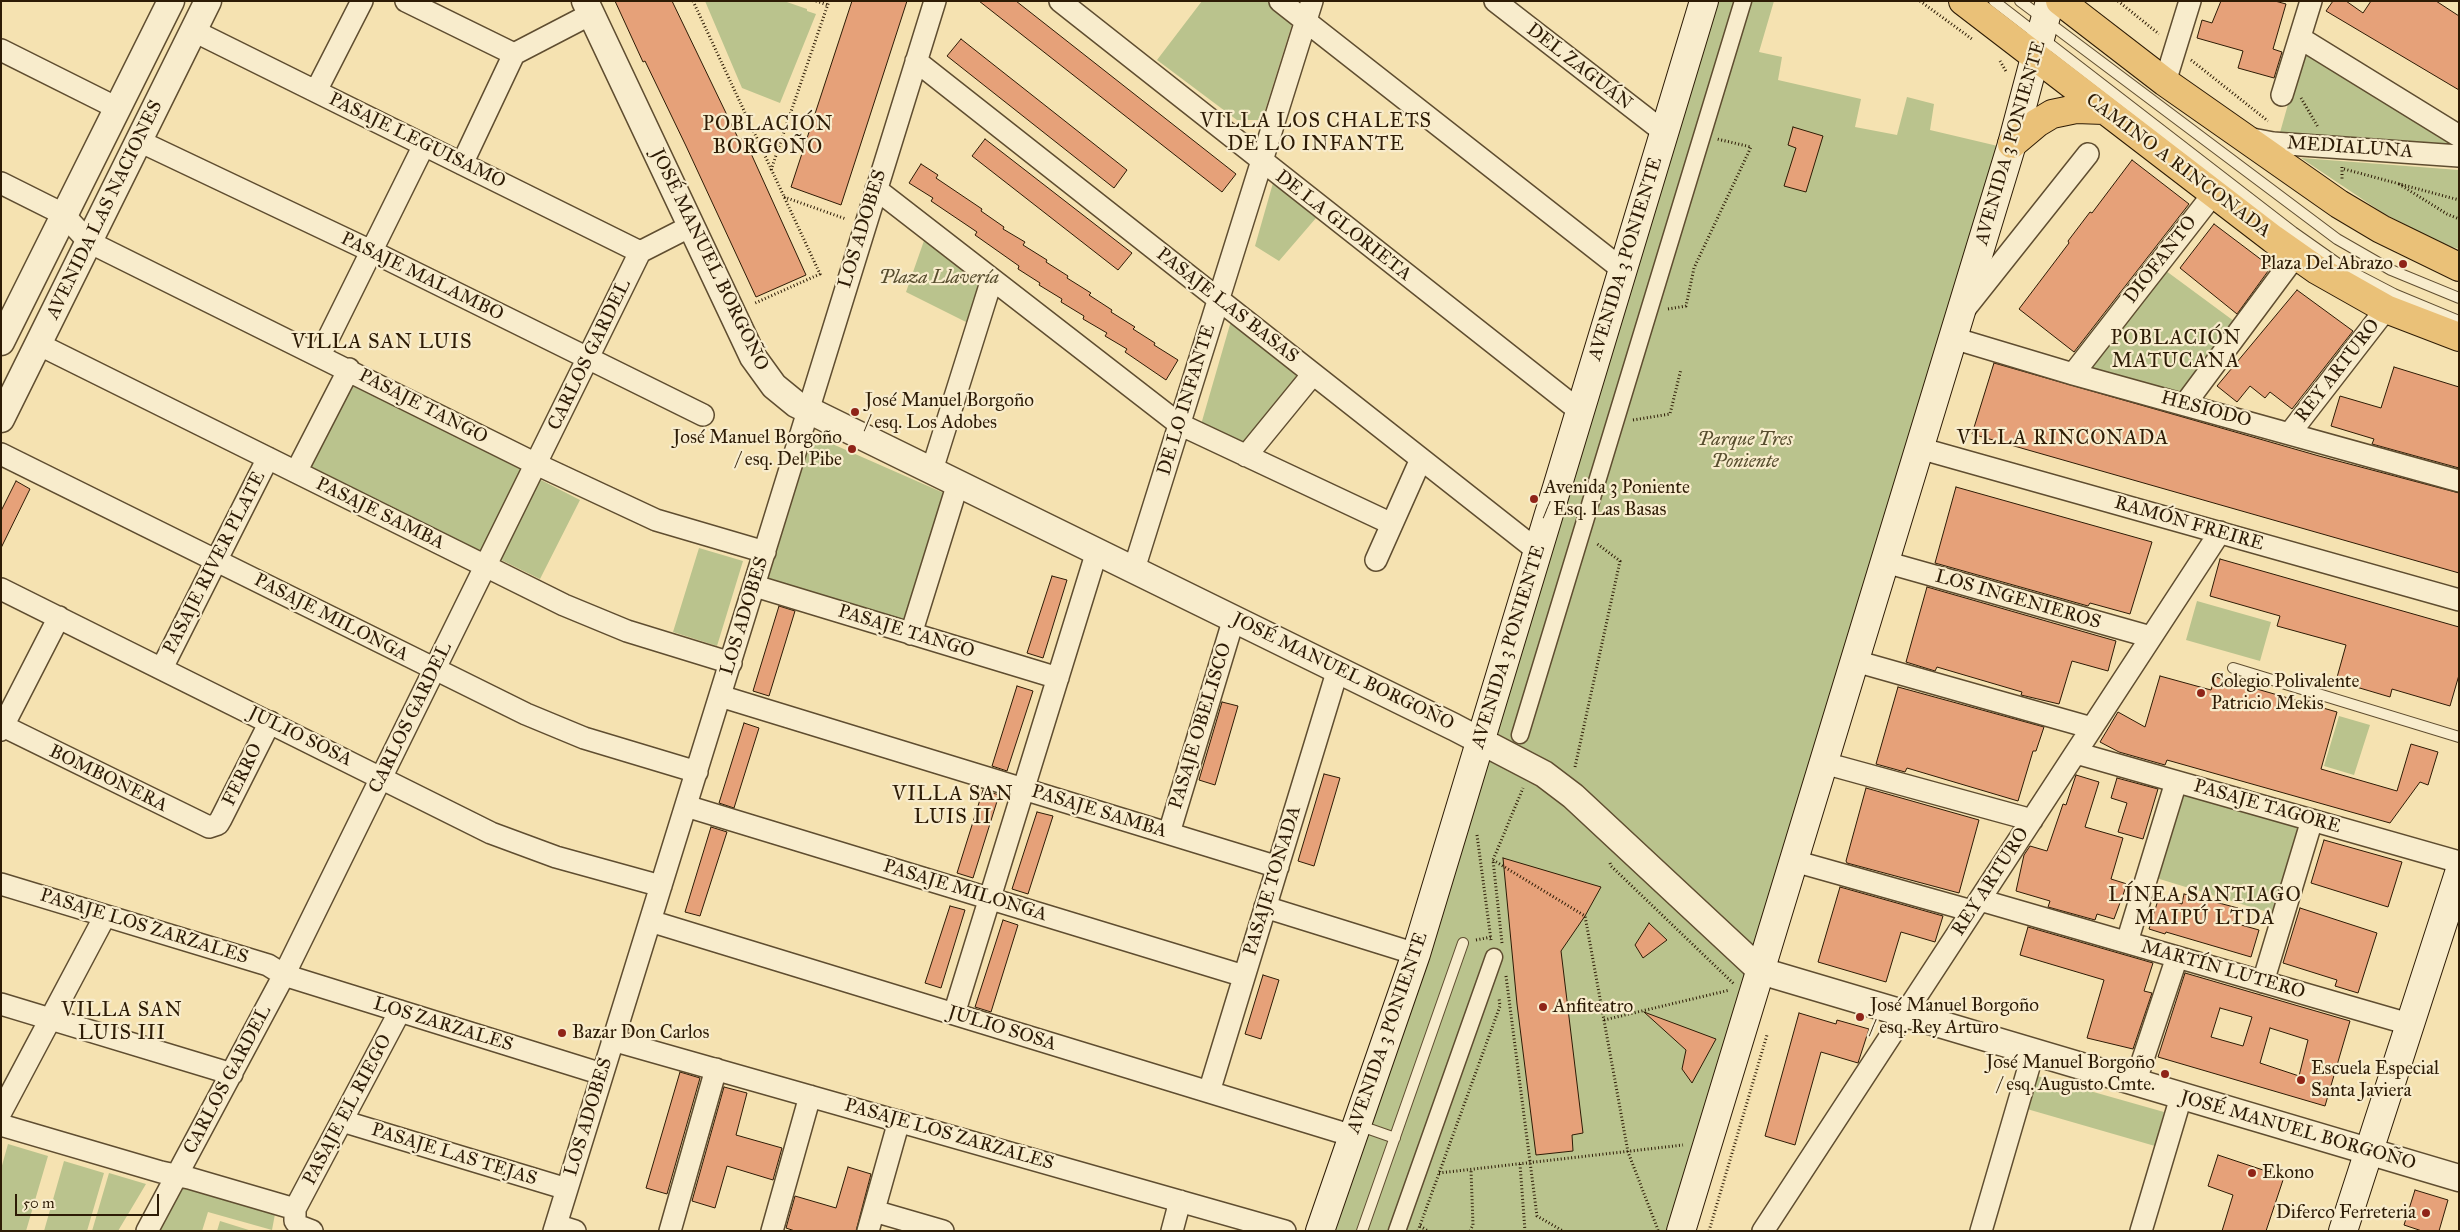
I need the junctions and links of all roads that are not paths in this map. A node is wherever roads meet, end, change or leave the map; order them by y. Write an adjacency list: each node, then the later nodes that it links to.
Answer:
1 (208, 1): 19 (street, AVENIDA LAS NACIONES)
2 (362, 1): 26 (street)
3 (406, 1): 22 (street)
4 (935, 1): 23 (street, LOS ADOBES)
5 (1060, 1): 37 (street, DE LA GLORIETA)
6 (1280, 1): 17 (street)
7 (1312, 1): 17 (street, DE LO INFANTE)
8 (1494, 1): 29 (street, DEL ZAGUÁN)
9 (1704, 1): 29 (main road, AVENIDA 3 PONIENTE)
10 (1743, 1): 109 (street)
11 (2020, 1): 18 (lane)
12 (2190, 1): 24 (street)
13 (2311, 1): 20 (street)
14 (168, 2): 27 (street, AVENIDA LAS NACIONES)
15 (1975, 4): 18 (main road, CAMINO A RINCONADA)
16 (588, 8): 22 (street); 43 (street, JOSÉ MANUEL BORGOÑO)
17 (1306, 22): 37 (street, DE LO INFANTE); 49 (street)
18 (2047, 24): 24 (main road, CAMINO A RINCONADA); 28 (main road, CAMINO A RINCONADA); 33 (main road, AVENIDA 3 PONIENTE); 51 (lane); 54 (lane)
19 (194, 31): 26 (street, PASAJE LEGUISAMO); 32 (street, AVENIDA LAS NACIONES)
20 (2300, 38): 25 (street); 30 (street, MEDIALUNA)
21 (1, 50): 27 (street)
22 (514, 54): 38 (street)
23 (916, 61): 40 (street, LOS ADOBES); 52 (street, PASAJE LAS BASAS)
24 (2165, 82): 31 (main road, CAMINO A RINCONADA)
25 (2285, 85)
26 (316, 91): 34 (street, PASAJE LEGUISAMO)
27 (117, 108): 42 (street, AVENIDA LAS NACIONES)
28 (2104, 110): 33 (main road); 41 (main road, CAMINO A RINCONADA)
29 (1664, 132): 49 (main road, AVENIDA 3 PONIENTE)
30 (2459, 136)
31 (2242, 137): 36 (street, MEDIALUNA); 48 (main road, CAMINO A RINCONADA)
32 (139, 140): 44 (street, AVENIDA LAS NACIONES); 45 (street, PASAJE MALAMBO)
33 (2012, 144): 55 (main road, AVENIDA 3 PONIENTE)
34 (424, 145): 38 (street, PASAJE LEGUISAMO); 45 (street)
35 (2088, 154): 55 (street)
36 (2459, 156)
37 (1262, 162): 52 (street, DE LO INFANTE); 66 (street, DE LA GLORIETA)
38 (462, 164): 46 (street, PASAJE LEGUISAMO)
39 (1, 183): 42 (street)
40 (876, 189): 50 (street); 65 (street, LOS ADOBES)
41 (2214, 193): 47 (main road, CAMINO A RINCONADA); 63 (street, DIOFANTO)
42 (63, 214): 44 (street); 57 (street, AVENIDA LAS NACIONES)
43 (691, 226): 46 (street); 65 (street, JOSÉ MANUEL BORGOÑO)
44 (89, 242): 58 (street, AVENIDA LAS NACIONES); 59 (street, PASAJE TANGO)
45 (371, 251): 59 (street); 60 (street, PASAJE MALAMBO)
46 (640, 252): 60 (street, CARLOS GARDEL)
47 (2296, 256): 53 (main road, CAMINO A RINCONADA); 64 (street)
48 (2459, 267)
49 (1622, 270): 66 (main road, AVENIDA 3 PONIENTE)
50 (992, 279): 69 (street); 77 (street)
51 (2459, 298)
52 (1218, 300): 62 (street, PASAJE LAS BASAS); 69 (street, DE LO INFANTE)
53 (2386, 309): 56 (main road, CAMINO A RINCONADA); 70 (street, REY ARTURO)
54 (2459, 321)
55 (1956, 327): 63 (street, HESIODO); 71 (main road, AVENIDA 3 PONIENTE)
56 (2459, 338)
57 (1, 342)
58 (38, 344): 68 (street, AVENIDA LAS NACIONES); 74 (street, PASAJE SAMBA)
59 (320, 355): 61 (street, PASAJE TANGO)
60 (588, 358): 67 (street, PASAJE MALAMBO); 76 (street, CARLOS GARDEL)
61 (349, 370): 76 (street, PASAJE TANGO); 78 (street)
62 (1313, 374): 73 (street); 75 (street, PASAJE LAS BASAS)
63 (2072, 374): 64 (street, HESIODO)
64 (2185, 404): 70 (street, HESIODO)
65 (806, 410): 77 (street, JOSÉ MANUEL BORGOÑO); 85 (street, LOS ADOBES)
66 (1581, 412): 84 (main road, AVENIDA 3 PONIENTE)
67 (703, 415)
68 (1, 419)
69 (1180, 424): 73 (street); 90 (street, DE LO INFANTE)
70 (2290, 433): 79 (street, HESIODO)
71 (1920, 448): 82 (street, RAMÓN FREIRE); 88 (main road, AVENIDA 3 PONIENTE)
72 (1, 454): 87 (street, PASAJE MILONGA)
73 (1246, 456): 81 (street)
74 (268, 458): 78 (street, PASAJE SAMBA); 87 (street, PASAJE RIVER PLATE)
75 (1421, 459): 81 (street); 84 (street, PASAJE LAS BASAS)
76 (536, 464): 85 (street, PASAJE TANGO); 89 (street, CARLOS GARDEL)
77 (932, 470): 80 (street, JOSÉ MANUEL BORGOÑO)
78 (296, 472): 89 (street, PASAJE SAMBA)
79 (2459, 481)
80 (958, 483): 83 (street, JOSÉ MANUEL BORGOÑO); 96 (street)
81 (1392, 524): 86 (street)
82 (2220, 532): 93 (street, RAMÓN FREIRE); 97 (street, REY ARTURO)
83 (1097, 551): 90 (street, JOSÉ MANUEL BORGOÑO); 104 (street)
84 (1538, 551): 111 (main road, AVENIDA 3 PONIENTE)
85 (765, 552): 91 (street, LOS ADOBES)
86 (1376, 560)
87 (216, 561): 100 (street, PASAJE RIVER PLATE); 103 (street, PASAJE MILONGA)
88 (1885, 562): 97 (street, LOS INGENIEROS); 98 (main road, AVENIDA 3 PONIENTE)
89 (486, 566): 99 (street, PASAJE SAMBA); 103 (street, CARLOS GARDEL)
90 (1134, 569): 95 (street, JOSÉ MANUEL BORGOÑO)
91 (755, 586): 96 (street, PASAJE TANGO); 99 (street, LOS ADOBES)
92 (1, 589): 94 (street, JULIO SOSA)
93 (2459, 600)
94 (58, 617): 100 (street, JULIO SOSA); 107 (street)
95 (1234, 618): 102 (street, JOSÉ MANUEL BORGOÑO); 122 (street, PASAJE OBELISCO)
96 (911, 634): 104 (street, PASAJE TANGO)
97 (2151, 637): 108 (street, REY ARTURO)
98 (1855, 661): 108 (street); 113 (main road, AVENIDA 3 PONIENTE)
99 (731, 663): 105 (street, LOS ADOBES)
100 (162, 668): 106 (street, JULIO SOSA)
101 (2233, 668): 110 (lane)
102 (1338, 669): 111 (street, JOSÉ MANUEL BORGOÑO); 125 (street, PASAJE TONADA)
103 (435, 670): 114 (street, PASAJE MILONGA); 115 (street, CARLOS GARDEL)
104 (1058, 678): 117 (street)
105 (720, 696): 114 (street, LOS ADOBES); 117 (street, PASAJE SAMBA)
106 (270, 722): 115 (street, JULIO SOSA); 121 (street, FERRO)
107 (2, 728): 121 (street, BOMBONERA)
108 (2092, 728): 112 (street, REY ARTURO)
109 (1520, 735)
110 (2459, 737)
111 (1480, 740): 136 (main road, AVENIDA 3 PONIENTE); 139 (street, JOSÉ MANUEL BORGOÑO)
112 (2076, 752): 116 (street, PASAJE TAGORE); 119 (street, REY ARTURO)
113 (1824, 762): 119 (street); 123 (main road, AVENIDA 3 PONIENTE)
114 (697, 772): 118 (street, LOS ADOBES)
115 (382, 777): 128 (street, JULIO SOSA); 140 (street, CARLOS GARDEL)
116 (2176, 782): 120 (street, PASAJE TAGORE); 134 (street)
117 (1024, 789): 122 (street, PASAJE SAMBA); 129 (street)
118 (686, 806): 128 (street, LOS ADOBES); 129 (street, PASAJE MILONGA)
119 (2032, 820): 130 (street, REY ARTURO)
120 (2312, 820): 124 (street, PASAJE TAGORE); 142 (street)
121 (214, 827)
122 (1168, 834): 125 (street, PASAJE SAMBA)
123 (1794, 861): 130 (street, MARTÍN LUTERO); 139 (main road, AVENIDA 3 PONIENTE)
124 (2459, 862)
125 (1278, 867): 131 (street, PASAJE TONADA)
126 (2459, 872): 148 (main road)
127 (1, 884): 132 (street, PASAJE LOS ZARZALES)
128 (661, 886): 133 (street, LOS ADOBES)
129 (990, 898): 141 (street, PASAJE MILONGA); 145 (street)
130 (1976, 905): 134 (street, MARTÍN LUTERO); 146 (street, REY ARTURO)
131 (1265, 907): 136 (street); 141 (street, PASAJE TONADA)
132 (105, 916): 140 (street, PASAJE LOS ZARZALES); 147 (street)
133 (650, 921): 145 (street, JULIO SOSA); 149 (street, LOS ADOBES)
134 (2127, 942): 137 (street, MARTÍN LUTERO)
135 (1464, 943): 163 (lane)
136 (1416, 954): 162 (main road, AVENIDA 3 PONIENTE)
137 (2177, 957): 142 (street, MARTÍN LUTERO); 154 (street)
138 (1500, 959): 181 (street)
139 (1760, 972): 146 (street, JOSÉ MANUEL BORGOÑO); 182 (main road, AVENIDA 3 PONIENTE)
140 (284, 975): 144 (street, LOS ZARZALES); 152 (street, CARLOS GARDEL)
141 (1244, 976): 155 (street, PASAJE TONADA)
142 (2263, 982): 148 (street, MARTÍN LUTERO)
143 (1, 1004): 147 (street)
144 (400, 1012): 153 (street, LOS ZARZALES); 159 (street, PASAJE EL RIEGO)
145 (954, 1014): 155 (street, JULIO SOSA)
146 (1904, 1016): 150 (street, JOSÉ MANUEL BORGOÑO); 183 (street, REY ARTURO)
147 (50, 1019): 152 (street); 158 (street)
148 (2409, 1024): 164 (main road)
149 (612, 1040): 151 (street, PASAJE LOS ZARZALES); 153 (street, LOS ADOBES)
150 (2033, 1053): 154 (street, JOSÉ MANUEL BORGOÑO); 184 (street)
151 (716, 1069): 156 (street, PASAJE LOS ZARZALES); 174 (street)
152 (232, 1074): 165 (street, CARLOS GARDEL)
153 (602, 1074): 167 (street, LOS ADOBES)
154 (2135, 1083): 157 (street, JOSÉ MANUEL BORGOÑO)
155 (1209, 1092): 162 (street, JULIO SOSA)
156 (810, 1096): 160 (street, PASAJE LOS ZARZALES); 175 (street)
157 (2180, 1097): 164 (street, JOSÉ MANUEL BORGOÑO); 185 (street)
158 (1, 1112)
159 (342, 1120): 167 (street, PASAJE LAS TEJAS); 169 (street, PASAJE EL RIEGO)
160 (899, 1121): 168 (street, PASAJE LOS ZARZALES); 170 (street)
161 (1, 1124): 165 (street)
162 (1355, 1130): 163 (lane); 179 (main road, AVENIDA 3 PONIENTE)
163 (1395, 1138): 180 (lane)
164 (2368, 1151): 166 (street, JOSÉ MANUEL BORGOÑO); 186 (main road)
165 (177, 1175): 169 (street); 172 (street, CARLOS GARDEL)
166 (2459, 1178)
167 (567, 1189): 171 (street, LOS ADOBES)
168 (1180, 1201): 177 (street); 178 (street, PASAJE LOS ZARZALES)
169 (295, 1209): 173 (street)
170 (871, 1221): 176 (street)
171 (562, 1229)
172 (147, 1231)
173 (312, 1231)
174 (670, 1231)
175 (772, 1231)
176 (944, 1231)
177 (1172, 1231)
178 (1285, 1231)
179 (1320, 1231)
180 (1362, 1231)
181 (1397, 1231)
182 (1681, 1231)
183 (1763, 1231)
184 (1981, 1231)
185 (2141, 1231)
186 (2343, 1231)

